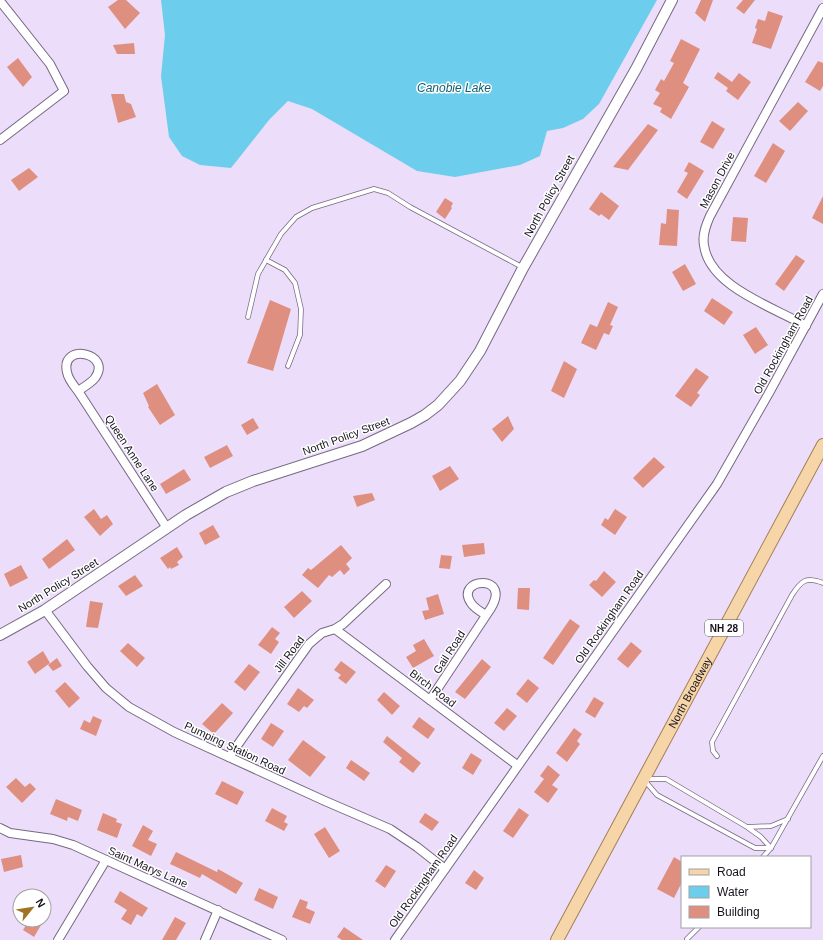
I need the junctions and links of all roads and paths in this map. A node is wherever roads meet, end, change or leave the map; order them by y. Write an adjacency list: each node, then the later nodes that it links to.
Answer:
1 (672, 0): 6 (street, North Policy Street)
2 (0, 2): 4 (street)
3 (823, 8): 9 (street, Mason Drive)
4 (0, 140)
5 (266, 260): 6 (lane); 8 (lane); 10 (lane)
6 (523, 268): 13 (street, North Policy Street)
7 (823, 294): 9 (street, Old Rockingham Road)
8 (248, 317)
9 (806, 326): 24 (street, Old Rockingham Road)
10 (288, 366)
11 (78, 391): 11 (street, Queen Anne Lane); 13 (street, Queen Anne Lane)
12 (823, 445): 25 (main road, North Broadway / NH 28)
13 (167, 528): 16 (street, North Policy Street)
14 (823, 583): 21 (lane)
15 (386, 584): 18 (street, Jill Road)
16 (45, 610): 19 (street, North Policy Street); 23 (street, Pumping Station Road)
17 (486, 615): 20 (street, Gail Road)
18 (336, 629): 20 (street, Birch Road); 23 (street, Jill Road)
19 (0, 634)
20 (430, 700): 24 (street, Birch Road)
21 (717, 756)
22 (823, 756): 26 (lane)
23 (228, 757): 32 (street, Pumping Station Road)
24 (517, 766): 32 (street, Old Rockingham Road)
25 (644, 779): 27 (lane); 29 (lane); 39 (main road, North Broadway / NH 28)
26 (788, 819): 27 (lane); 29 (lane)
27 (747, 827): 29 (lane)
28 (0, 828): 31 (street, Saint Marys Lane)
29 (771, 848): 30 (lane)
30 (764, 856)
31 (106, 860): 33 (street, Saint Marys Lane); 35 (street)
32 (445, 869): 38 (street, Old Rockingham Road)
33 (218, 910): 36 (street); 37 (street, Saint Marys Lane)
34 (698, 928): 40 (lane)
35 (58, 940)
36 (205, 940)
37 (282, 940)
38 (395, 940)
39 (556, 940)
40 (687, 940)

